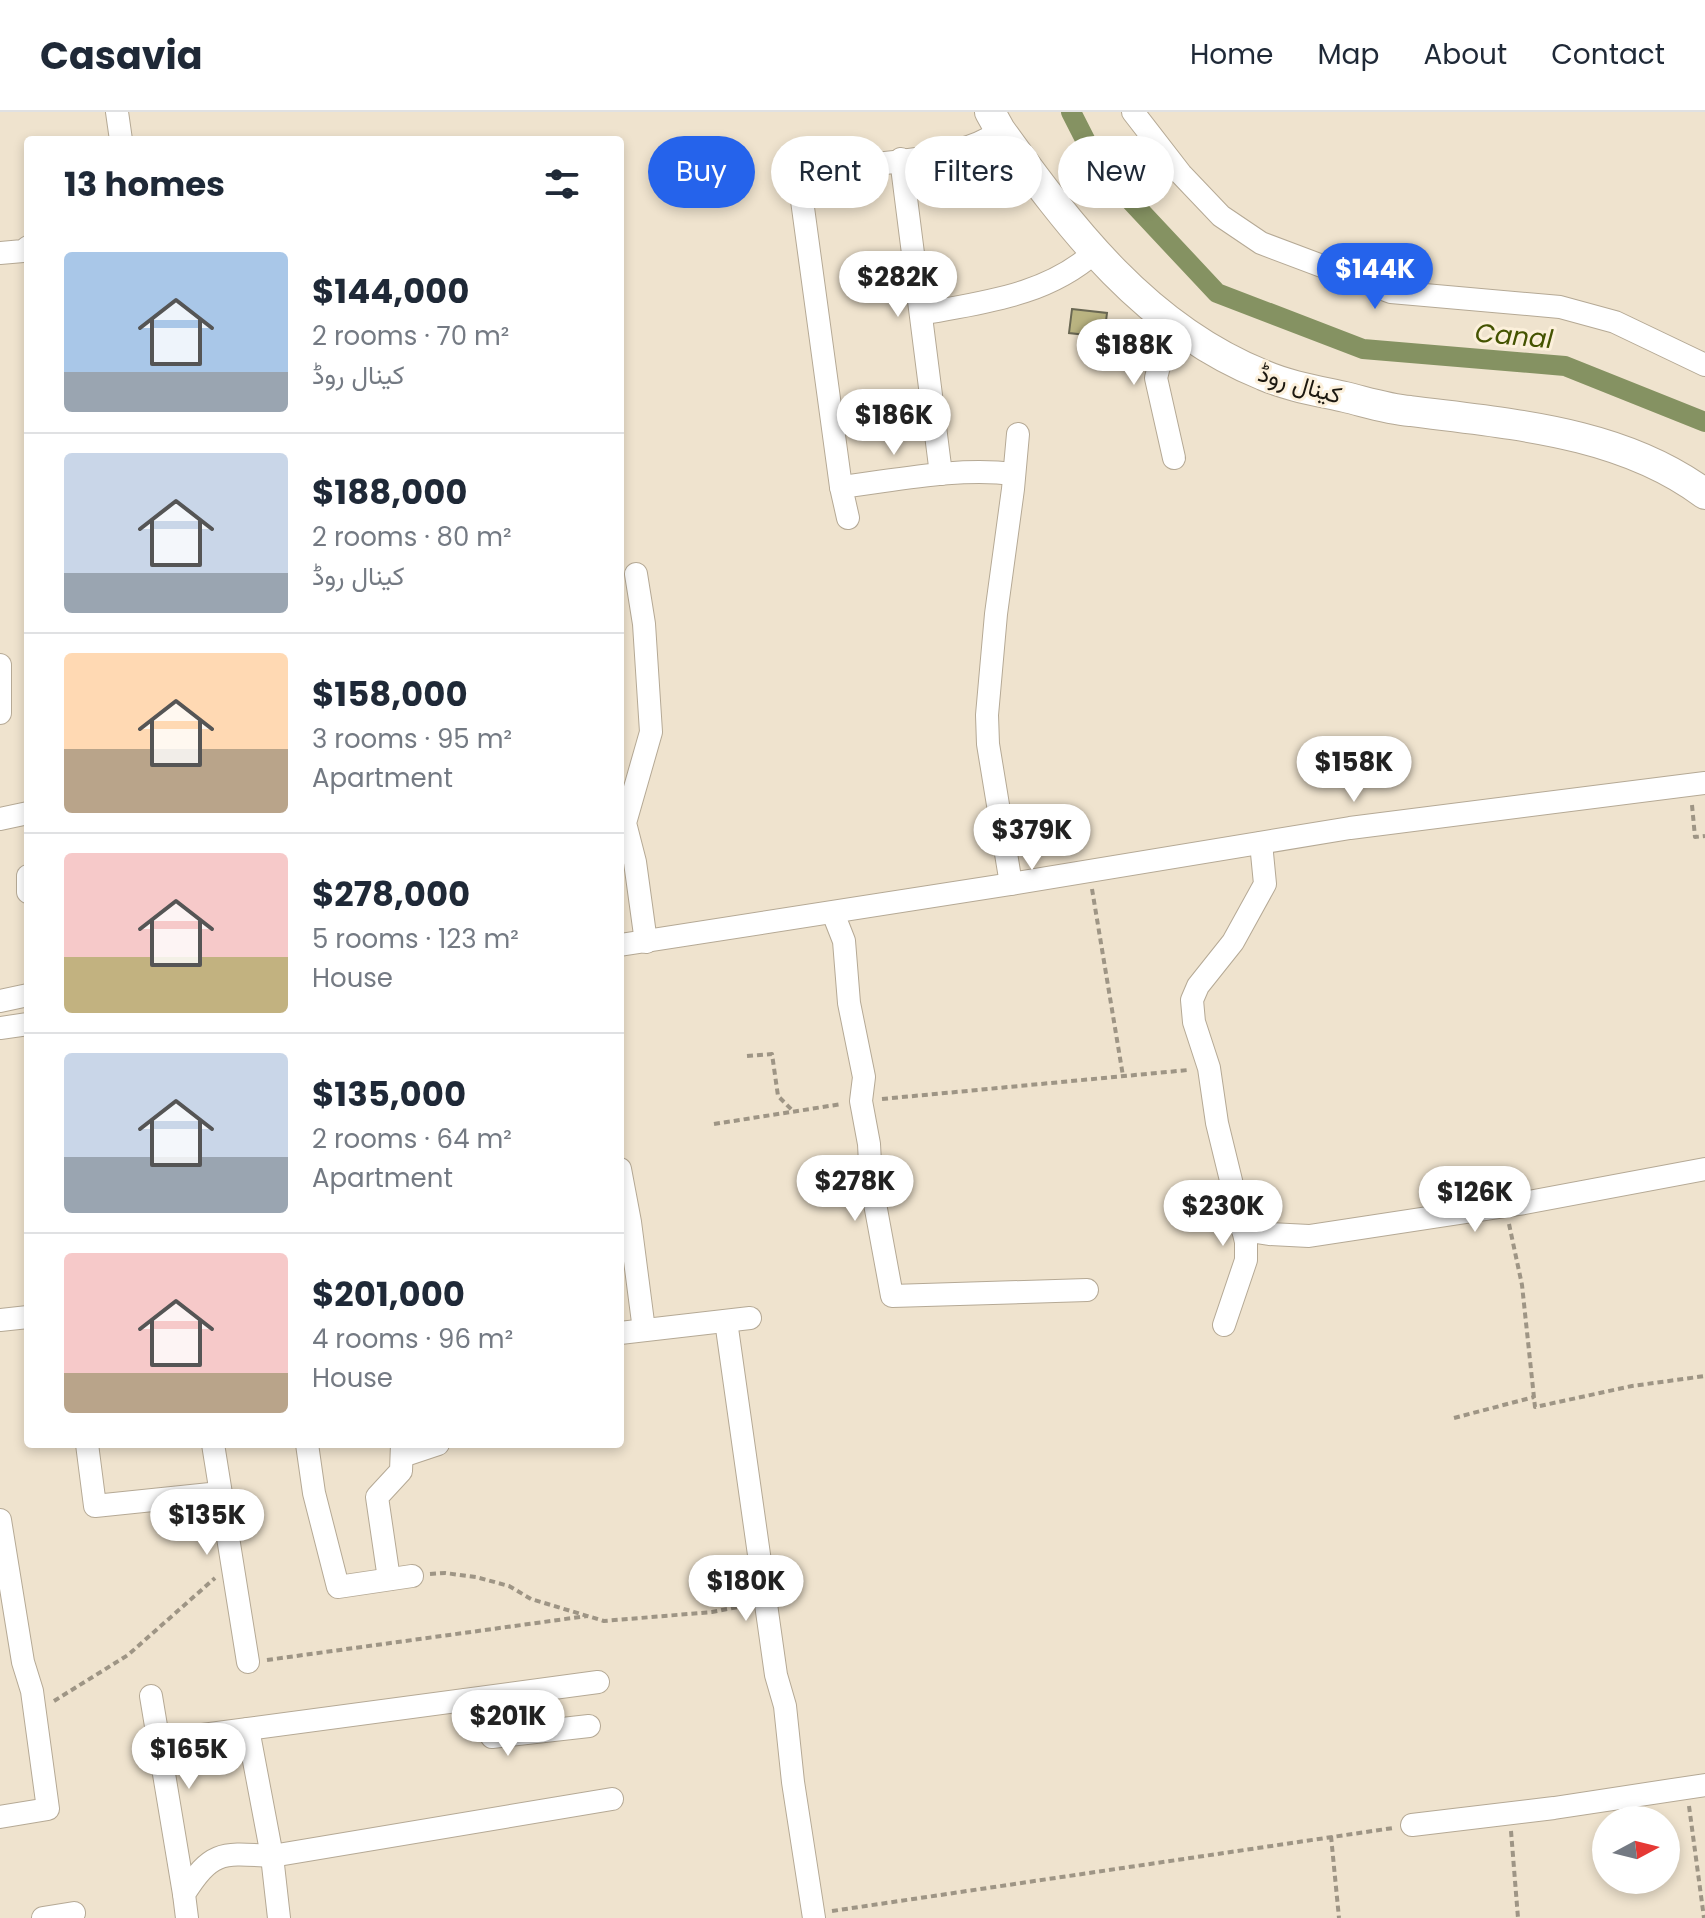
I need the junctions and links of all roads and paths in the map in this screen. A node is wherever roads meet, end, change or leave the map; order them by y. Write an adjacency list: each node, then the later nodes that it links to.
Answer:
1 (117, 112): 4 (street)
2 (1133, 112): 11 (street)
3 (995, 121): 5 (street); 7 (street, کینال روڈ)
4 (120, 136)
5 (901, 159): 9 (street); 16 (street)
6 (24, 250): 8 (street)
7 (1095, 252): 9 (street); 10 (street, کینال روڈ)
8 (0, 253)
9 (921, 314): 14 (street)
10 (1184, 334): 13 (street); 17 (street, کینال روڈ)
11 (1705, 365)
12 (1018, 434): 15 (street)
13 (1174, 458)
14 (941, 474): 15 (street); 16 (street)
15 (1014, 474): 28 (street)
16 (841, 487): 18 (street)
17 (1705, 494)
18 (848, 518)
19 (636, 574): 30 (street)
20 (0, 665): 21 (street)
21 (0, 713)
22 (1698, 784): 25 (path); 26 (street)
23 (24, 814): 24 (street)
24 (0, 819)
25 (1705, 836)
26 (1261, 843): 27 (street); 37 (street)
27 (1089, 871): 28 (street); 38 (path)
28 (1011, 884): 29 (street)
29 (833, 913): 30 (street); 39 (street)
30 (646, 942): 31 (street)
31 (624, 945)
32 (24, 996): 33 (street)
33 (0, 1001)
34 (24, 1025): 35 (street)
35 (0, 1028)
36 (747, 1056): 40 (path)
37 (1209, 1068): 38 (path); 45 (street)
38 (1123, 1076): 39 (path)
39 (861, 1101): 40 (path); 46 (street)
40 (792, 1110): 41 (path)
41 (714, 1124)
42 (1705, 1169): 44 (street)
43 (624, 1190): 52 (street)
44 (1505, 1206): 45 (street); 55 (path)
45 (1243, 1230): 51 (street)
46 (1087, 1290)
47 (24, 1317): 49 (street)
48 (750, 1318): 50 (street)
49 (0, 1320)
50 (726, 1321): 52 (street); 66 (street)
51 (1224, 1325)
52 (644, 1330): 53 (street)
53 (624, 1332)
54 (1705, 1376): 55 (path)
55 (1534, 1397): 56 (path)
56 (1454, 1418)
57 (88, 1448): 61 (street)
58 (214, 1448): 61 (street)
59 (308, 1448): 65 (street)
60 (402, 1450): 65 (street)
61 (220, 1493): 63 (street)
62 (0, 1520): 72 (street)
63 (232, 1563): 68 (street); 72 (path)
64 (412, 1576): 65 (street); 67 (path)
65 (389, 1579)
66 (766, 1602): 67 (path); 85 (street)
67 (591, 1615): 68 (path)
68 (248, 1662)
69 (598, 1682): 71 (street)
70 (151, 1696): 75 (street)
71 (466, 1700): 73 (street); 74 (street)
72 (36, 1720): 79 (street)
73 (589, 1726)
74 (248, 1729): 75 (street); 82 (street)
75 (157, 1741): 83 (street)
76 (1696, 1786): 78 (street); 91 (path)
77 (612, 1799): 82 (street)
78 (1509, 1813): 80 (street); 90 (path)
79 (0, 1817)
80 (1412, 1825): 81 (path)
81 (1331, 1836): 85 (path); 89 (path)
82 (272, 1856): 83 (street); 88 (street)
83 (184, 1894): 87 (street)
84 (74, 1913): 86 (street)
85 (814, 1916)
86 (43, 1918)
87 (187, 1918)
88 (279, 1918)
89 (1339, 1918)
90 (1518, 1918)
91 (1704, 1918)

